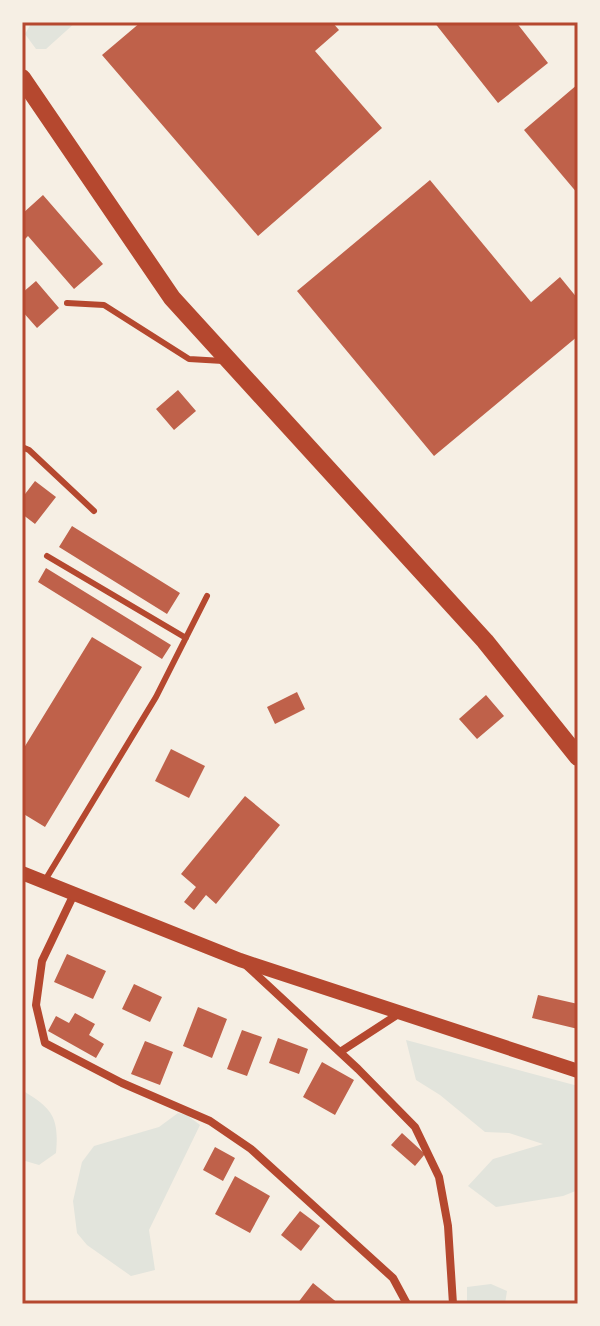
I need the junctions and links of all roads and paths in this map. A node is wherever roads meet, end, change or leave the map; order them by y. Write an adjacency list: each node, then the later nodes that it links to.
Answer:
1 (22, 78): 3 (main road)
2 (67, 303): 3 (lane)
3 (230, 362): 9 (main road)
4 (22, 447): 5 (lane)
5 (94, 511)
6 (47, 556): 8 (lane)
7 (207, 596): 8 (lane)
8 (186, 638): 11 (lane)
9 (578, 757)
10 (22, 873): 11 (street)
11 (44, 882): 12 (street)
12 (74, 894): 13 (street); 17 (street)
13 (240, 960): 14 (street); 15 (street)
14 (400, 1013): 15 (street); 16 (street)
15 (340, 1052): 18 (street)
16 (578, 1071)
17 (407, 1304)
18 (453, 1304)

